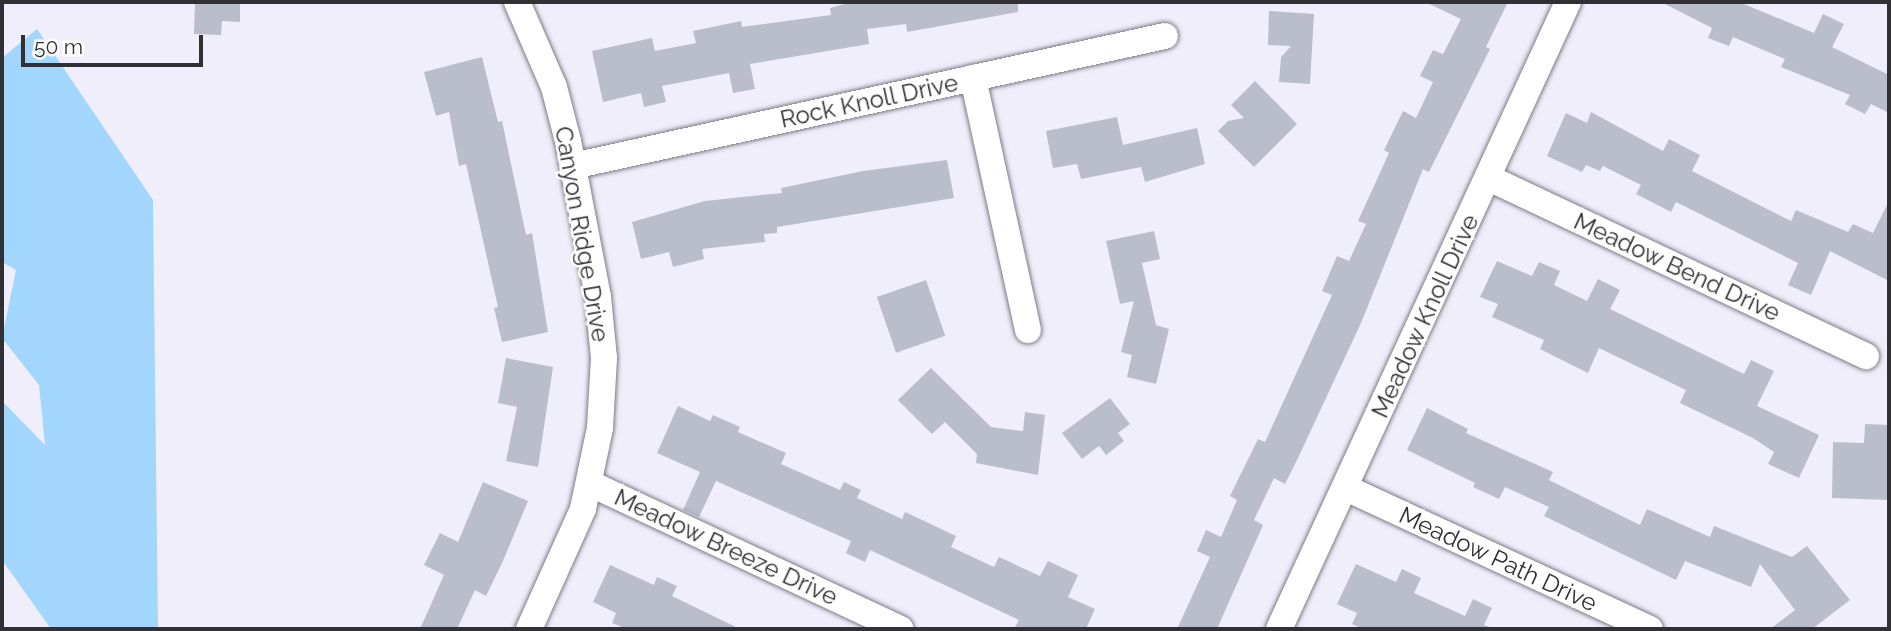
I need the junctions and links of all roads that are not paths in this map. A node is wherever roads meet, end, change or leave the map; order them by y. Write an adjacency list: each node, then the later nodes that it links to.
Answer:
1 (517, 2): 5 (street, Canyon Ridge Drive)
2 (1568, 2): 6 (street, Meadow Knoll Drive)
3 (1165, 36): 4 (street, Rock Knoll Drive)
4 (973, 78): 5 (street, Rock Knoll Drive); 7 (street)
5 (573, 166): 9 (street, Canyon Ridge Drive)
6 (1489, 178): 8 (street, Meadow Bend Drive); 10 (street, Meadow Knoll Drive)
7 (1028, 330)
8 (1866, 356)
9 (589, 483): 11 (street, Canyon Ridge Drive); 12 (street, Meadow Breeze Drive)
10 (1346, 488): 13 (street, Meadow Knoll Drive); 14 (street, Meadow Path Drive)
11 (528, 629)
12 (901, 629)
13 (1279, 629)
14 (1650, 629)

